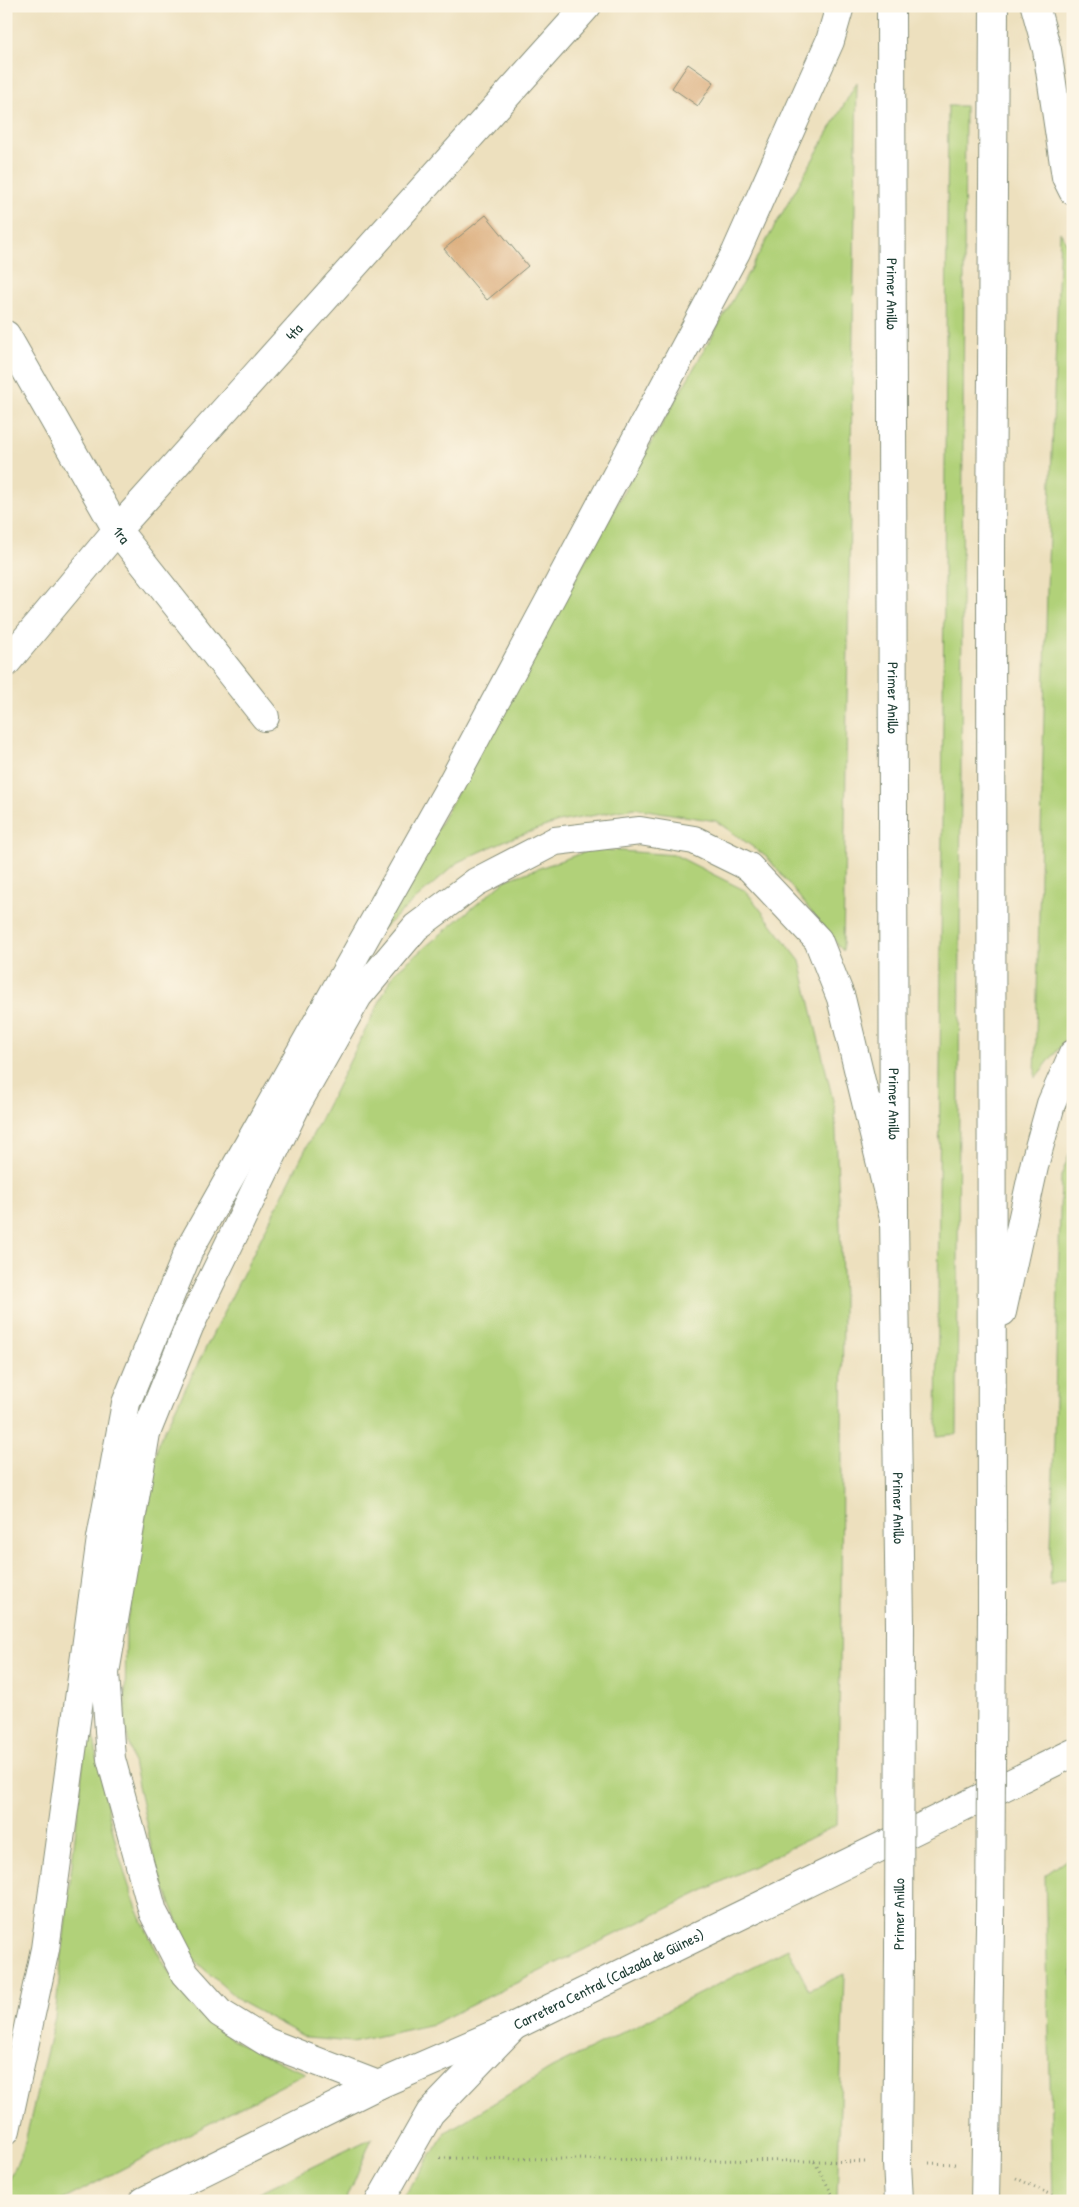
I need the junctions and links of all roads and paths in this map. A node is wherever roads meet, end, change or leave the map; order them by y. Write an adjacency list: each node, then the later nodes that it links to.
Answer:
1 (587, 6): 8 (main road, 4ta)
2 (840, 6): 17 (main road)
3 (891, 6): 12 (main road, Primer Anillo)
4 (994, 6): 13 (main road)
5 (1035, 6): 6 (main road)
6 (1073, 191)
7 (6, 335): 8 (main road, 1ra)
8 (118, 530): 9 (main road, 4ta); 10 (main road, 1ra)
9 (6, 663)
10 (265, 717)
11 (1073, 1054): 13 (main road)
12 (894, 1218): 16 (main road); 21 (main road, Primer Anillo, bridge)
13 (991, 1362): 20 (main road, bridge)
14 (1073, 1754): 15 (main road, Carretera Central (Calzada de Güines))
15 (514, 2026): 16 (main road, Carretera Central (Calzada de Güines)); 18 (main road)
16 (378, 2086): 22 (main road, Carretera Central (Calzada de Güines))
17 (6, 2130)
18 (404, 2158): 19 (path); 23 (main road)
19 (814, 2160): 21 (path); 24 (path)
20 (987, 2164): 21 (path); 25 (main road); 26 (path)
21 (897, 2186)
22 (144, 2201)
23 (380, 2201)
24 (836, 2201)
25 (986, 2201)
26 (1065, 2201)

